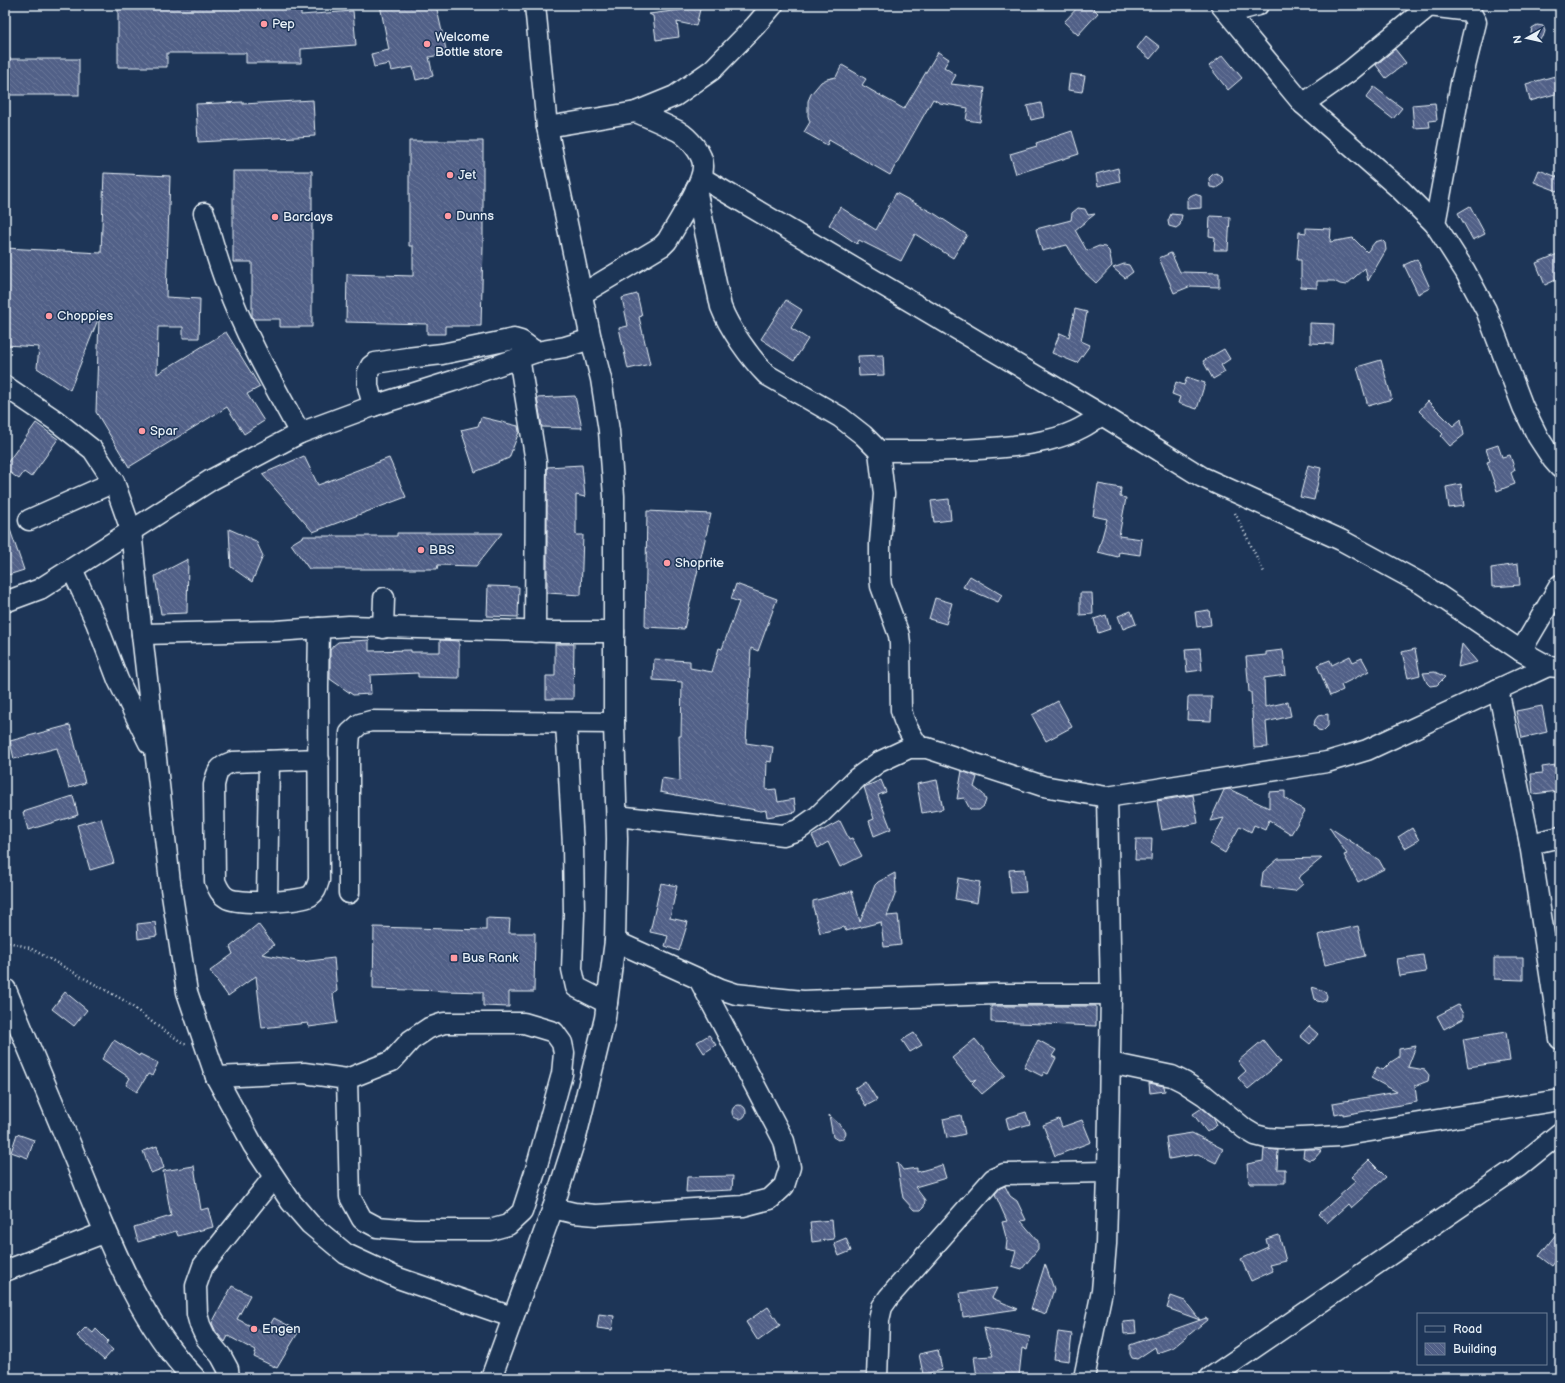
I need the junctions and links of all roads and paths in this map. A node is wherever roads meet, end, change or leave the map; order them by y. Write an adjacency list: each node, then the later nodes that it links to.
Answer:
1 (535, 5): 8 (street)
2 (773, 5): 7 (street)
3 (1258, 5): 5 (street)
4 (1428, 5): 6 (street); 11 (street)
5 (1224, 9): 6 (street)
6 (1303, 104): 11 (street)
7 (636, 112): 8 (street); 9 (street)
8 (547, 127): 12 (street)
9 (699, 183): 12 (street); 17 (street); 19 (street)
10 (204, 212): 18 (street)
11 (1435, 224): 20 (street)
12 (582, 294): 13 (street)
13 (591, 340): 14 (street); 33 (street)
14 (528, 355): 16 (street); 16 (street); 32 (street)
15 (5, 386): 21 (street)
16 (373, 406): 18 (street)
17 (1102, 415): 19 (street); 35 (street)
18 (300, 433): 24 (street)
19 (879, 451): 40 (street)
20 (1560, 468)
21 (114, 482): 23 (street); 24 (street)
22 (1234, 511): 26 (path)
23 (29, 520)
24 (132, 530): 25 (street); 34 (street)
25 (72, 569): 29 (street); 41 (street)
26 (1264, 572)
27 (1560, 584): 35 (street)
28 (384, 598): 31 (street)
29 (5, 602)
30 (319, 628): 31 (street); 34 (street); 42 (street)
31 (383, 628): 32 (street)
32 (536, 632): 33 (street)
33 (614, 632): 39 (street)
34 (142, 634): 41 (street)
35 (1521, 651): 36 (street)
36 (1554, 667): 37 (street)
37 (1498, 689): 44 (street); 47 (street)
38 (566, 723): 39 (street); 48 (street); 55 (street)
39 (614, 723): 45 (street)
40 (919, 747): 44 (street); 45 (street)
41 (156, 757): 57 (street)
42 (318, 759): 43 (street); 49 (street)
43 (269, 761): 49 (street); 49 (street)
44 (1106, 797): 54 (street)
45 (616, 816): 51 (street)
46 (1560, 837): 47 (street)
47 (1530, 844): 56 (street)
48 (349, 893)
49 (267, 901)
50 (5, 941): 57 (path)
51 (615, 941): 52 (street); 55 (street)
52 (700, 981): 54 (street); 65 (street)
53 (5, 990): 66 (main road)
54 (1111, 994): 58 (street)
55 (607, 1003): 65 (street)
56 (1560, 1039)
57 (209, 1058): 59 (street)
58 (1110, 1062): 61 (street); 63 (street)
59 (216, 1077): 60 (street); 64 (street)
60 (347, 1079): 60 (street)
61 (1560, 1100)
62 (1560, 1133): 74 (street)
63 (1108, 1172): 72 (street); 73 (street)
64 (273, 1178): 68 (street); 70 (street)
65 (553, 1208): 68 (street)
66 (106, 1232): 67 (street); 69 (main road)
67 (5, 1270)
68 (512, 1317): 71 (street)
69 (194, 1378)
70 (229, 1378)
71 (491, 1378)
72 (877, 1378)
73 (1084, 1378)
74 (1210, 1378)

